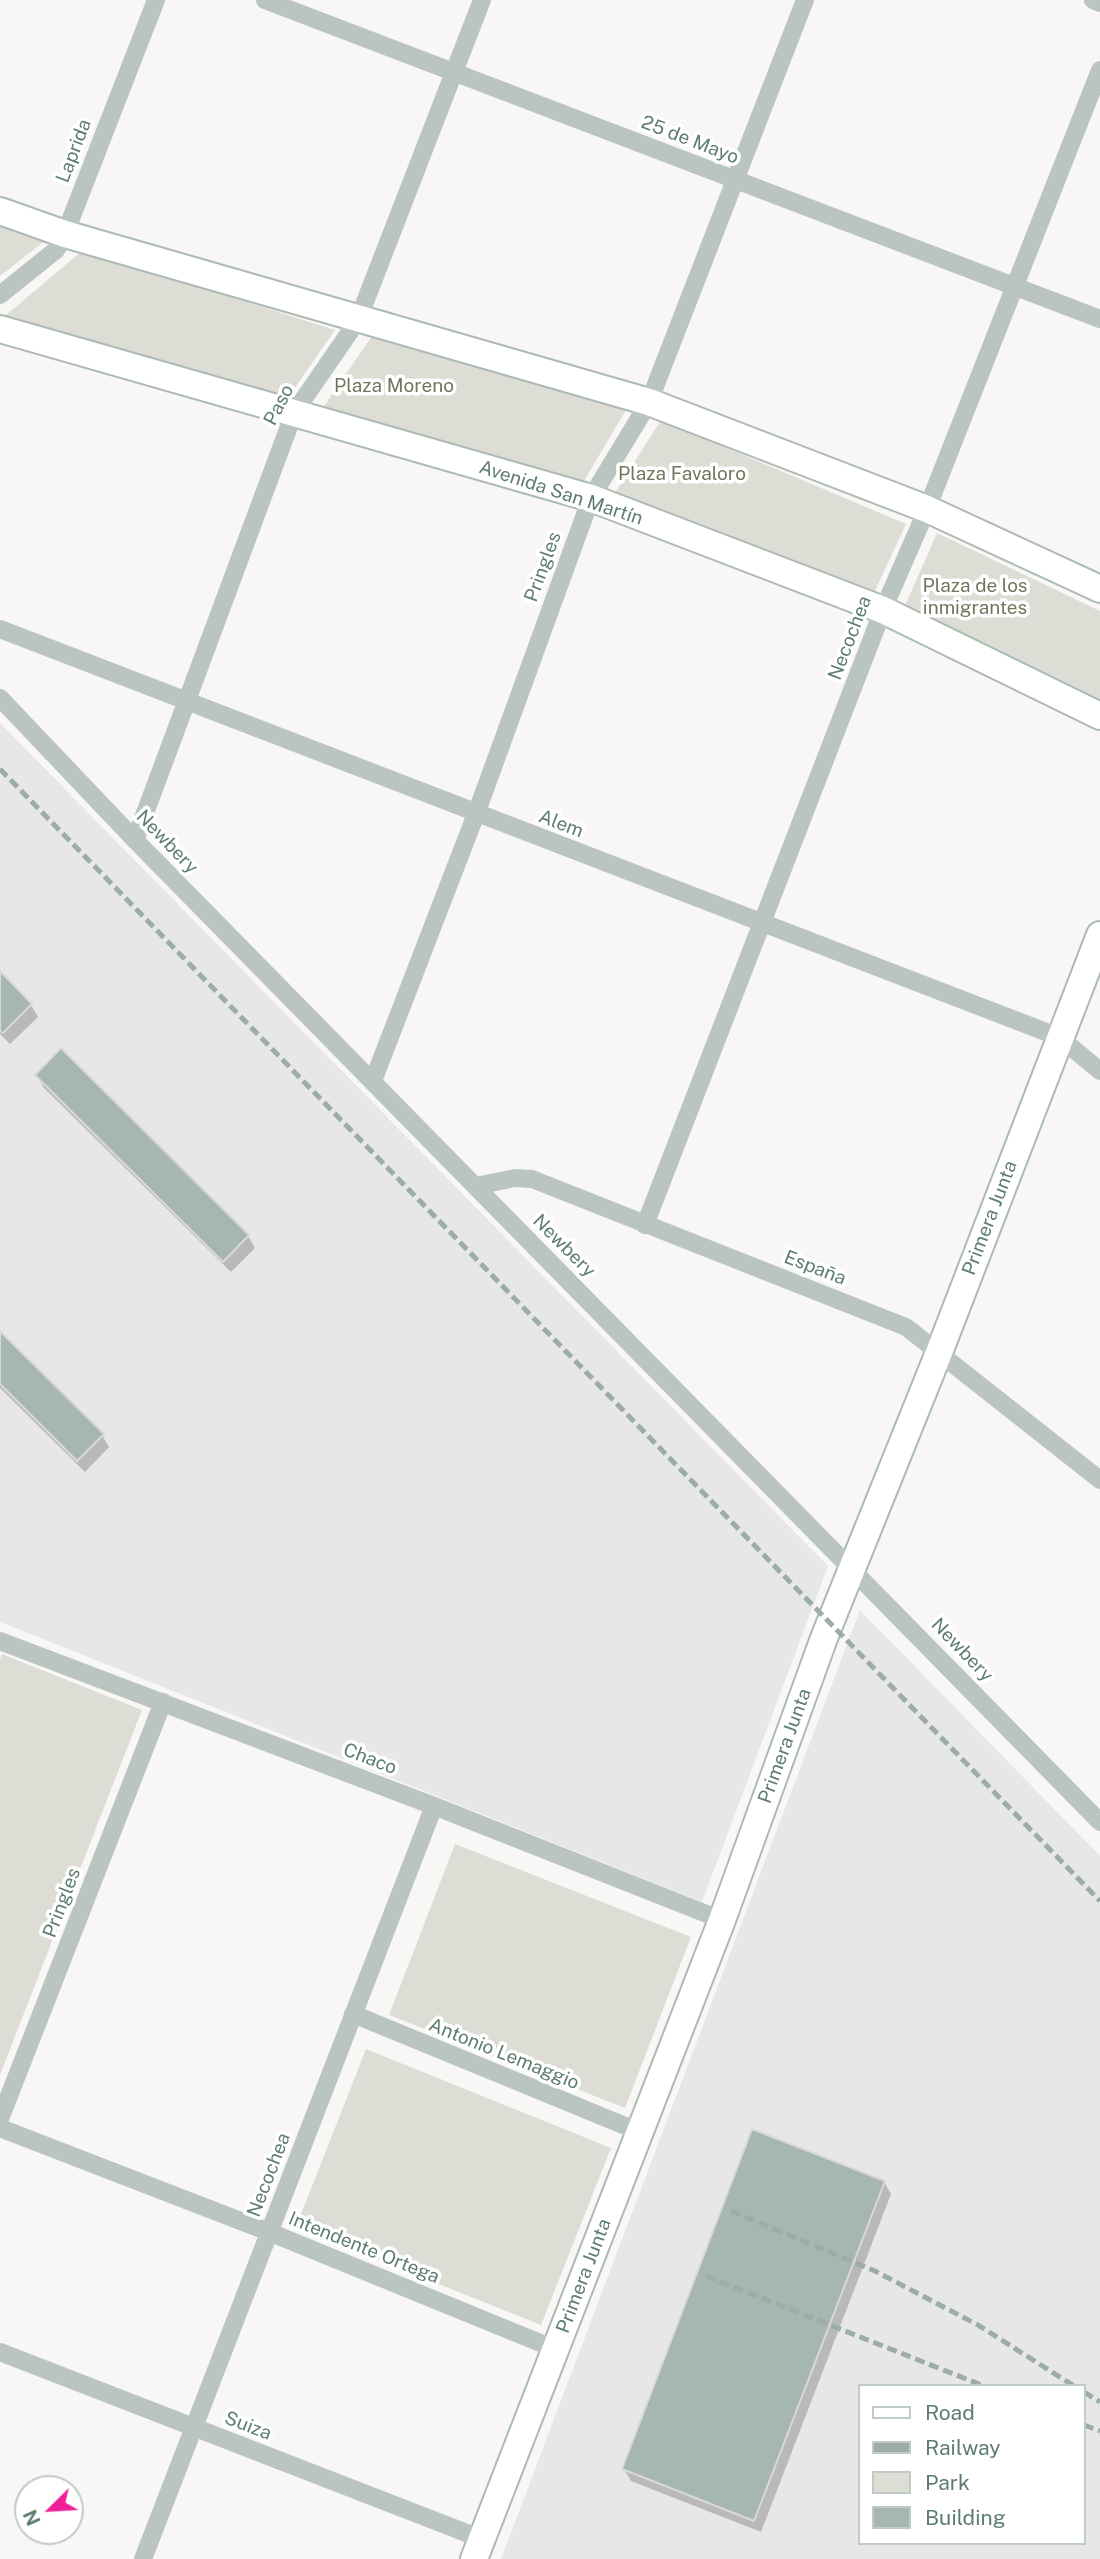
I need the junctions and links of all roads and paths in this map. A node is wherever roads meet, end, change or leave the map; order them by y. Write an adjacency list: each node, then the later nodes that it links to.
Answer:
1 (156, 0): 11 (street, Laprida)
2 (265, 0): 8 (street, 25 de Mayo)
3 (482, 0): 8 (street, Paso)
4 (805, 0): 9 (street, Pringles)
5 (1093, 0): 6 (street)
6 (1100, 3)
7 (1100, 70): 12 (street, Necochea)
8 (454, 73): 9 (street, 25 de Mayo); 15 (street, Paso)
9 (735, 180): 12 (street, 25 de Mayo); 17 (street, Pringles)
10 (0, 211): 11 (main road)
11 (65, 234): 13 (street, Laprida); 15 (main road)
12 (1014, 286): 14 (street, 25 de Mayo); 20 (street, Necochea)
13 (0, 295)
14 (1100, 319)
15 (358, 320): 17 (main road); 18 (street, Paso)
16 (0, 329): 18 (main road, Avenida San Martín)
17 (649, 402): 19 (street, Pringles); 20 (main road)
18 (294, 413): 19 (main road, Avenida San Martín); 25 (street, Paso)
19 (591, 498): 22 (main road, Avenida San Martín); 27 (street, Pringles)
20 (927, 509): 21 (main road); 22 (street, Necochea)
21 (1100, 589)
22 (883, 610): 26 (main road, Avenida San Martín); 29 (street, Necochea)
23 (0, 629): 25 (street, Alem)
24 (0, 698): 28 (street, Newbery)
25 (188, 704): 27 (street, Alem); 28 (street, Paso)
26 (1100, 716)
27 (476, 814): 29 (street, Alem); 33 (street, Pringles)
28 (135, 840): 33 (street, Newbery)
29 (763, 924): 31 (street, Alem); 35 (street, Necochea)
30 (1100, 935): 31 (main road, Primera Junta)
31 (1059, 1037): 32 (street, Alem); 36 (main road, Primera Junta)
32 (1100, 1071)
33 (373, 1081): 34 (street, Newbery)
34 (476, 1186): 35 (street, España); 38 (street, Newbery)
35 (646, 1225): 36 (street, España)
36 (940, 1350): 37 (street, España); 38 (main road, Primera Junta)
37 (1100, 1479)
38 (854, 1570): 42 (street, Newbery); 43 (main road, Primera Junta)
39 (0, 1642): 40 (street, Chaco)
40 (163, 1702): 41 (street, Chaco); 45 (street, Pringles)
41 (434, 1806): 43 (street, Chaco); 44 (street, Necochea)
42 (1100, 1822)
43 (722, 1920): 47 (main road, Primera Junta)
44 (353, 2014): 47 (street, Antonio Lemaggio); 48 (street, Necochea)
45 (0, 2119)
46 (0, 2128): 48 (street, Intendente Ortega)
47 (640, 2132): 49 (main road, Primera Junta)
48 (269, 2232): 49 (street, Intendente Ortega); 51 (street, Necochea)
49 (555, 2349): 52 (main road, Primera Junta)
50 (0, 2352): 51 (street, Suiza)
51 (194, 2427): 52 (street, Suiza); 53 (street, Necochea)
52 (478, 2549)
53 (143, 2559)

